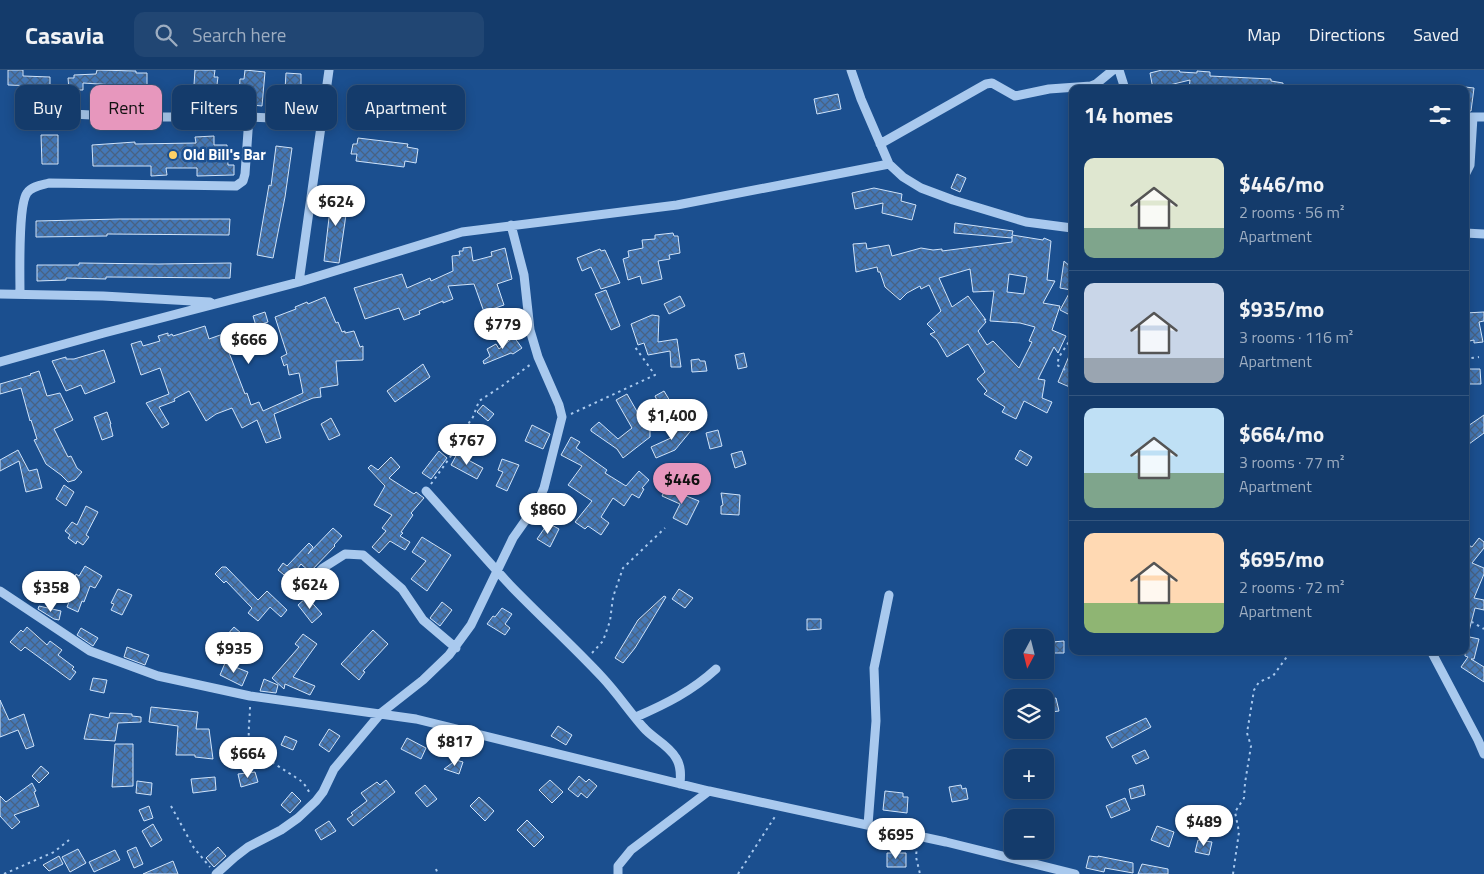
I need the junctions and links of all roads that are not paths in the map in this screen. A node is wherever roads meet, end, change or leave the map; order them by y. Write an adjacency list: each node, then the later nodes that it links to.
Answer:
1 (329, 70): 5 (street)
2 (851, 70): 15 (street)
3 (1113, 70): 6 (street)
4 (1119, 70): 7 (street)
5 (327, 85)
6 (1094, 85)
7 (1124, 85)
8 (1069, 88): 15 (street)
9 (80, 114): 10 (street)
10 (172, 117)
11 (1469, 117): 12 (street); 17 (street)
12 (1484, 117)
13 (248, 130): 24 (street)
14 (321, 130): 22 (street)
15 (880, 144): 16 (street)
16 (889, 164): 18 (street); 19 (street)
17 (1469, 167)
18 (511, 225): 22 (street); 28 (street)
19 (1069, 228)
20 (1469, 233): 21 (street)
21 (1484, 234)
22 (299, 282): 25 (street)
23 (0, 294): 24 (street)
24 (20, 294): 25 (street)
25 (218, 303): 26 (street)
26 (0, 362)
27 (426, 491): 28 (street)
28 (497, 569): 32 (street); 36 (street)
29 (302, 589): 32 (street)
30 (0, 591): 35 (street)
31 (889, 595): 41 (street)
32 (456, 648): 35 (street)
33 (1433, 655): 37 (street)
34 (716, 669): 36 (street)
35 (381, 713): 39 (street); 42 (street)
36 (636, 717): 39 (street)
37 (1481, 736): 38 (street)
38 (1484, 754)
39 (680, 784): 40 (street)
40 (709, 791): 41 (street); 43 (street)
41 (868, 824): 44 (street)
42 (218, 874)
43 (618, 874)
44 (1075, 874)

